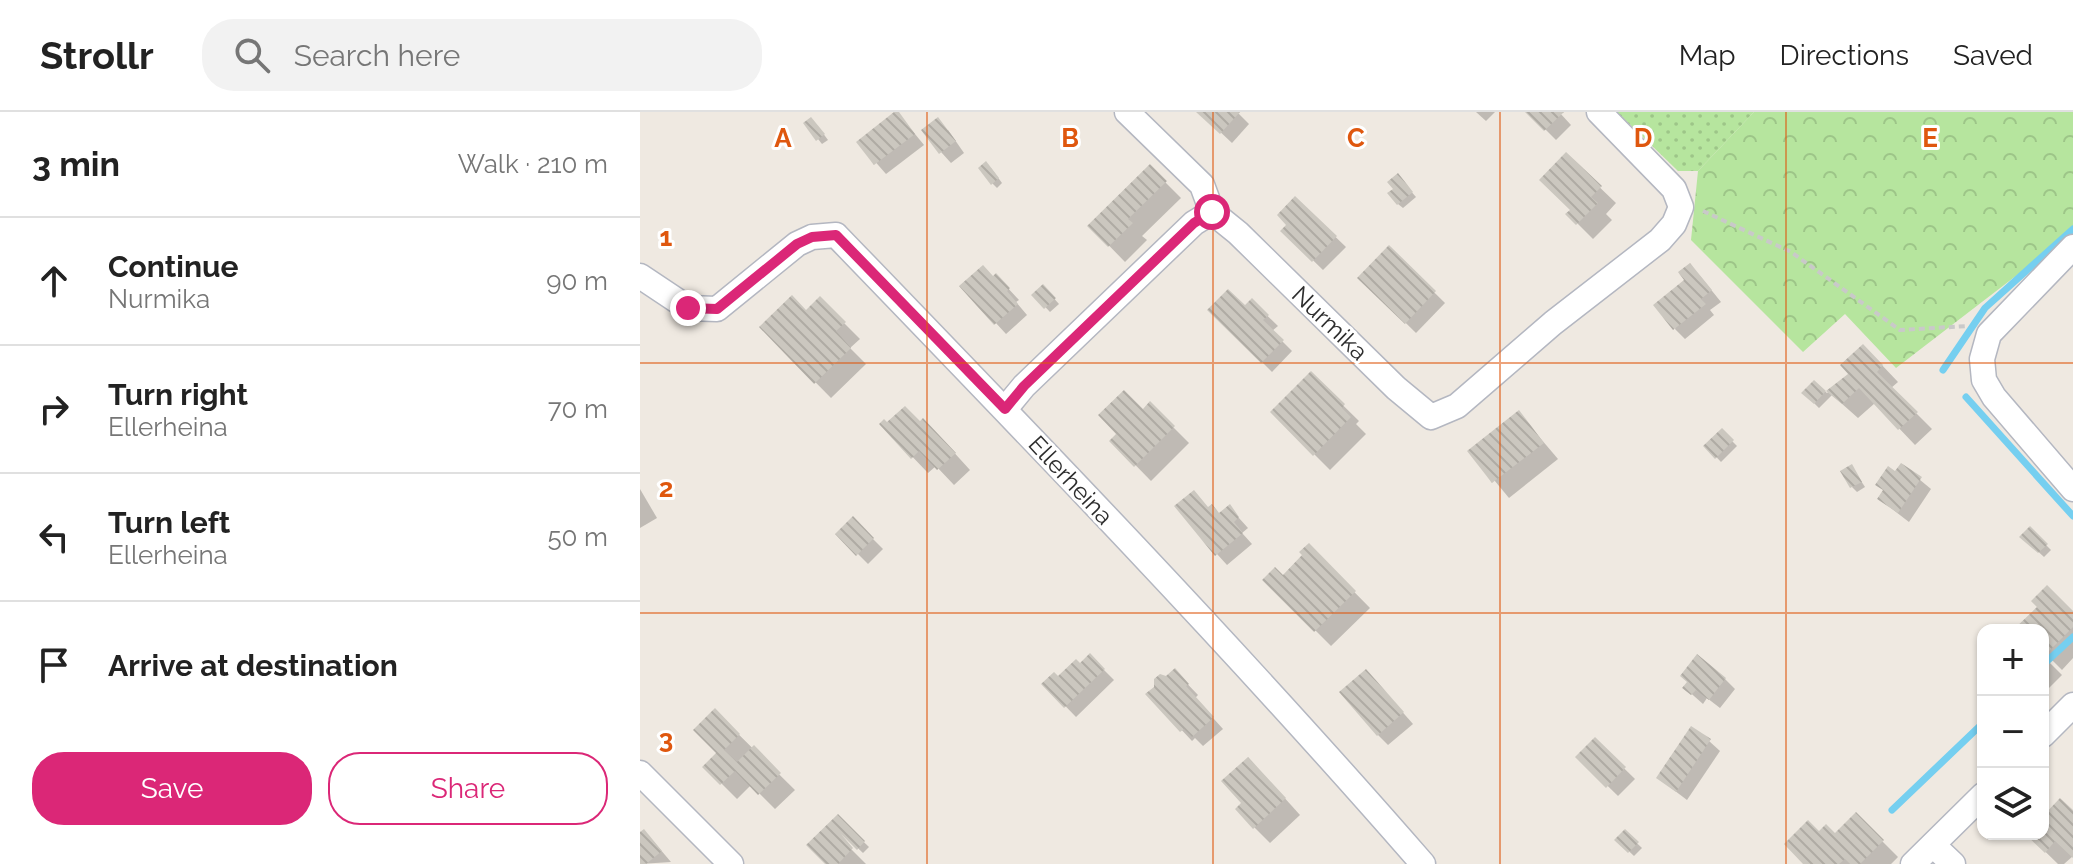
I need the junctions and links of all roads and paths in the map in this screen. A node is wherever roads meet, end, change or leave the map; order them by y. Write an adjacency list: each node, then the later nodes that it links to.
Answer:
1 (1127, 112): 4 (street)
2 (1599, 112): 3 (street)
3 (1674, 189): 4 (street, Nurmika); 7 (path)
4 (1212, 212): 8 (street)
5 (2073, 247): 9 (street)
6 (640, 276): 8 (street, Ellerheina)
7 (1967, 326)
8 (1005, 409): 16 (street, Ellerheina)
9 (2073, 489)
10 (2073, 705): 11 (street)
11 (2049, 729)
12 (640, 773): 15 (street)
13 (1977, 801): 14 (street)
14 (1933, 845): 17 (street); 18 (street)
15 (717, 860)
16 (1423, 864)
17 (1913, 864)
18 (1953, 864)

